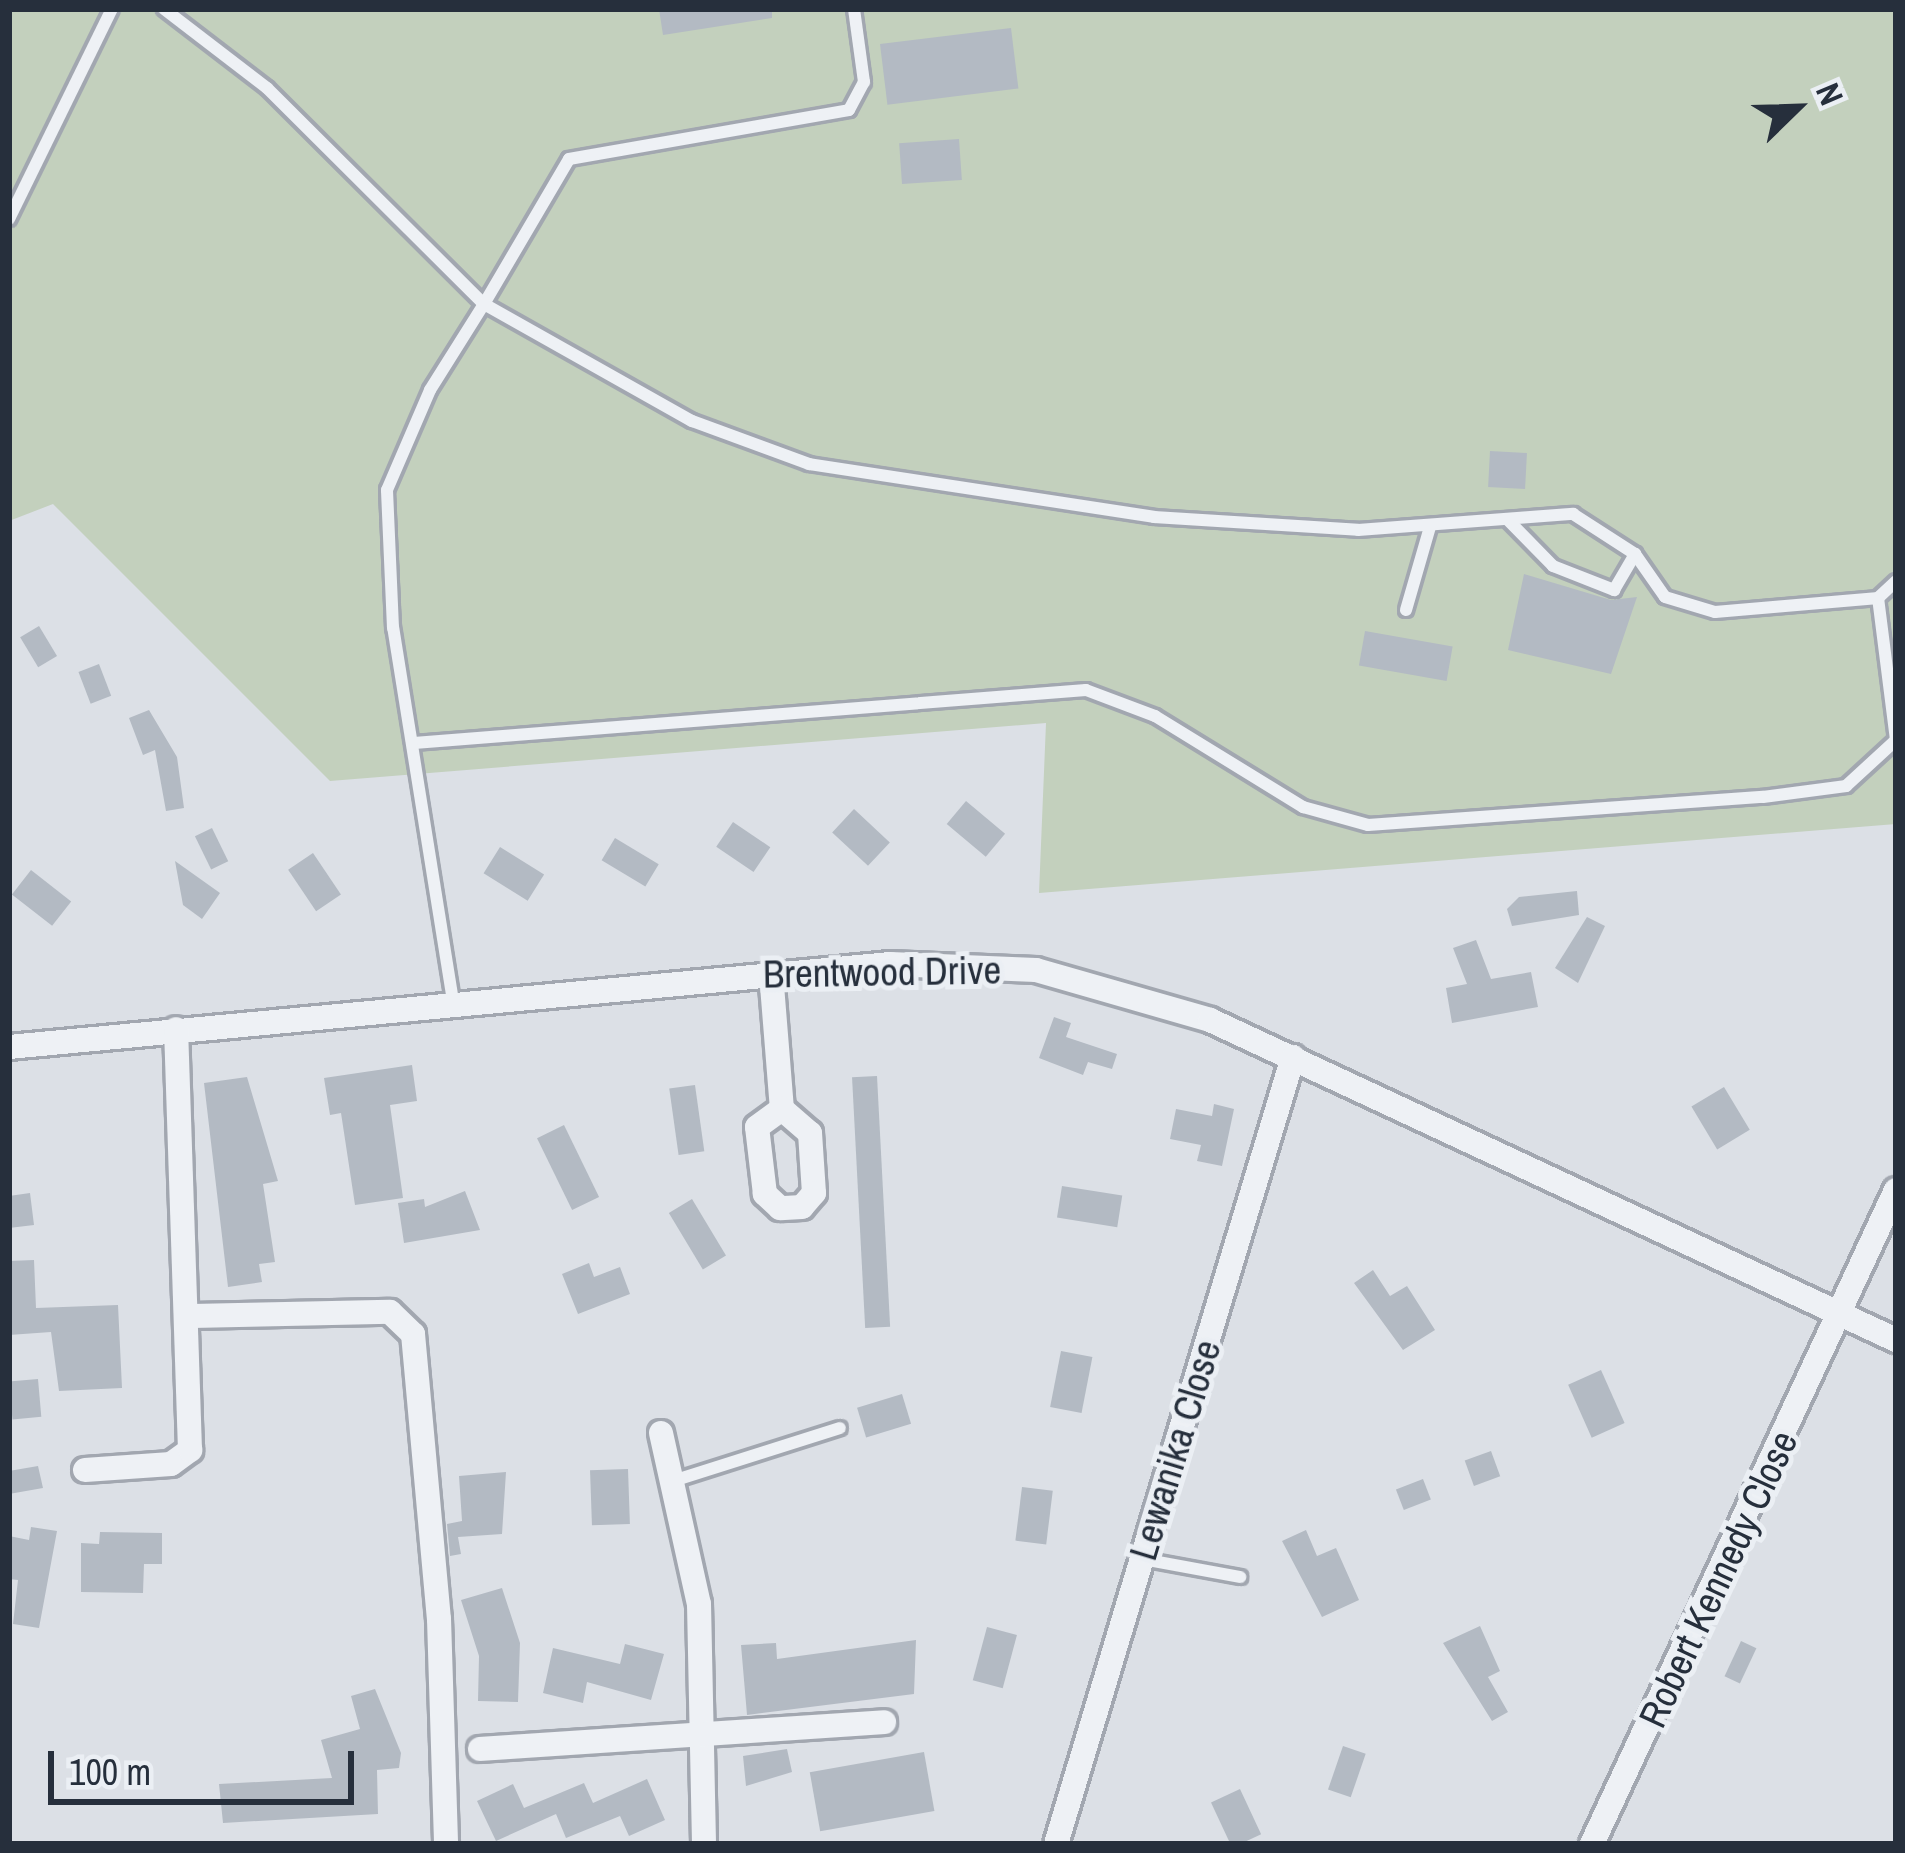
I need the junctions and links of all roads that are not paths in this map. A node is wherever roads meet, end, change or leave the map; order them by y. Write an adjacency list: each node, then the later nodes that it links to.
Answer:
1 (112, 9): 4 (lane)
2 (164, 9): 5 (lane)
3 (854, 9): 5 (lane)
4 (9, 219)
5 (484, 304): 7 (lane); 12 (lane)
6 (1508, 519): 7 (lane); 8 (lane); 8 (lane)
7 (1430, 527): 11 (lane)
8 (1635, 554): 10 (lane)
9 (1896, 580): 10 (lane)
10 (1878, 598): 12 (lane)
11 (1406, 610)
12 (414, 743): 14 (lane)
13 (771, 973): 14 (street, Brentwood Drive); 17 (street, Brentwood Drive); 18 (street)
14 (453, 1001): 15 (street, Brentwood Drive)
15 (176, 1029): 16 (street, Brentwood Drive); 21 (street)
16 (9, 1047)
17 (1293, 1057): 20 (street, Brentwood Drive); 27 (street, Lewanika Close)
18 (782, 1109)
19 (1896, 1190): 20 (street, Robert Kennedy Close)
20 (1844, 1315): 22 (street, Brentwood Drive); 35 (street, Robert Kennedy Close)
21 (191, 1316): 25 (street); 32 (street)
22 (1896, 1340)
23 (840, 1428): 26 (lane)
24 (662, 1433): 26 (street)
25 (85, 1470)
26 (673, 1480): 30 (street)
27 (1142, 1559): 28 (lane); 34 (street, Lewanika Close)
28 (1240, 1576)
29 (884, 1722): 30 (street)
30 (703, 1736): 31 (street); 33 (street)
31 (480, 1749)
32 (446, 1844)
33 (704, 1844)
34 (1056, 1844)
35 (1592, 1844)

